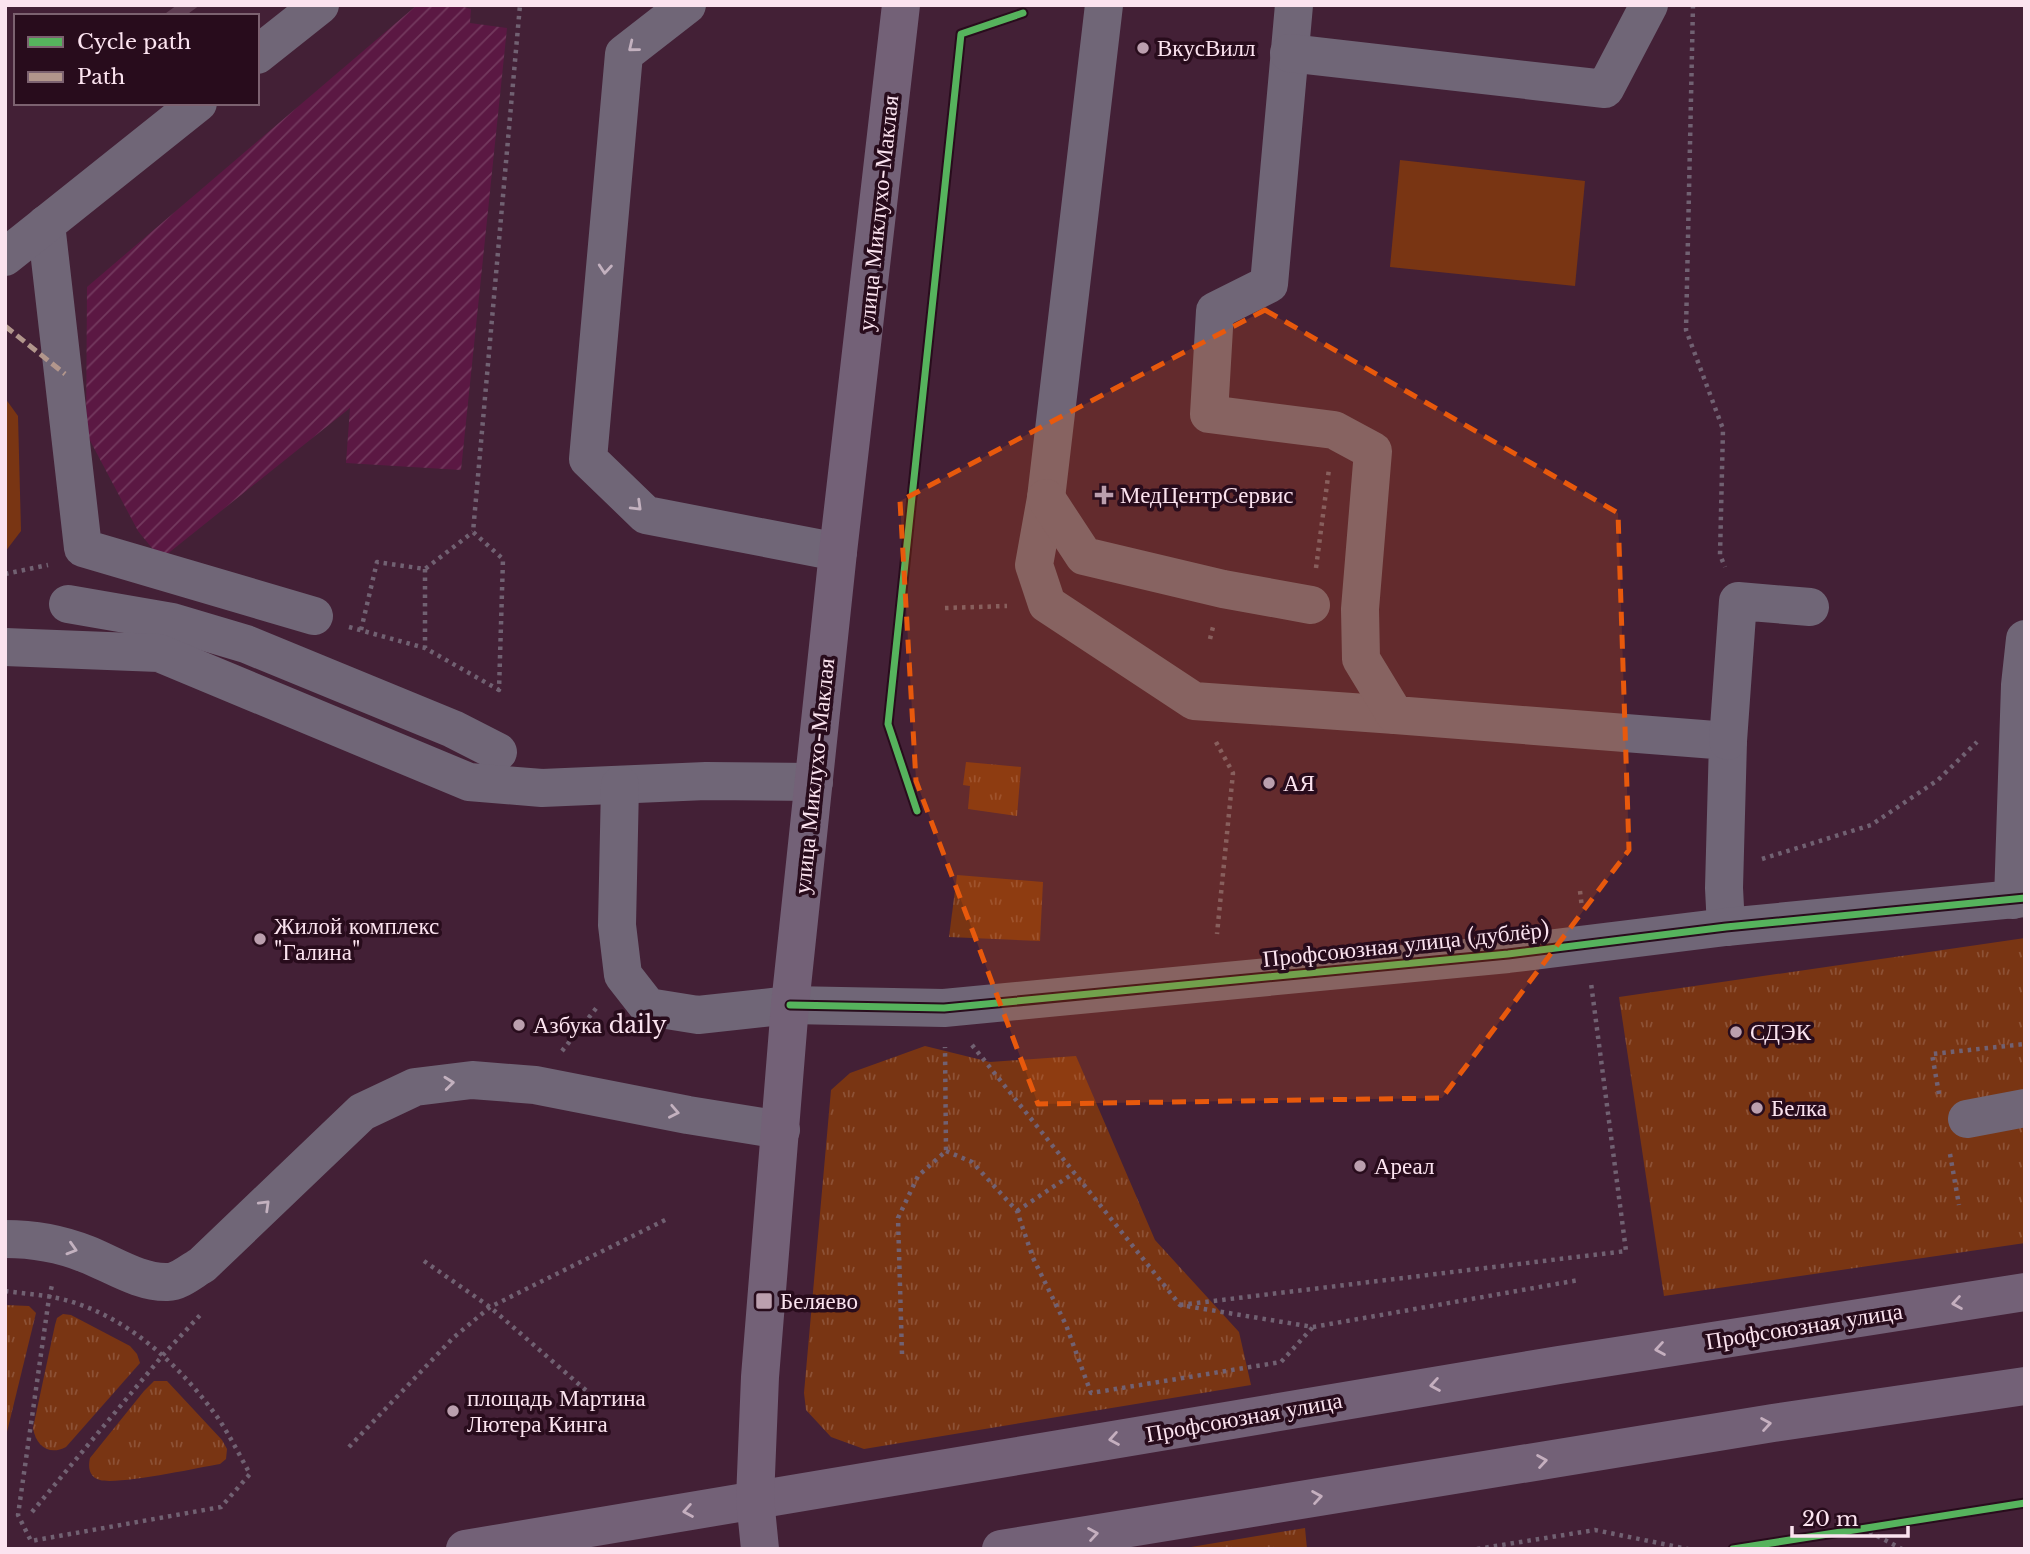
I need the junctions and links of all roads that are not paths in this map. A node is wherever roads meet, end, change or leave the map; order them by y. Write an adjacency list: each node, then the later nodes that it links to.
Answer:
1 (320, 5): 8 (street)
2 (687, 5): 13 (street, one-way to 13)
3 (901, 5): 13 (main road, улица Миклухо-Маклая)
4 (1104, 5): 12 (street)
5 (1294, 5): 7 (street)
6 (1649, 5): 7 (street)
7 (1289, 52): 20 (street)
8 (259, 53)
9 (195, 105): 10 (street)
10 (46, 224): 11 (street); 17 (street)
11 (5, 257)
12 (1046, 498): 15 (street); 20 (street)
13 (838, 552): 23 (main road, улица Миклухо-Маклая)
14 (68, 604): 22 (street)
15 (1311, 605)
16 (1810, 607): 21 (street)
17 (314, 616)
18 (2025, 639): 25 (street)
19 (5, 647): 24 (street)
20 (1395, 715): 21 (street)
21 (1728, 741): 26 (street)
22 (498, 752)
23 (814, 782): 24 (street); 27 (main road, улица Миклухо-Маклая)
24 (620, 785): 27 (street, Профсоюзная улица (дублёр))
25 (2019, 899): 26 (street, Профсоюзная улица (дублёр))
26 (1726, 927): 27 (street, Профсоюзная улица (дублёр))
27 (790, 1005): 30 (main road, улица Миклухо-Маклая)
28 (2025, 1108): 29 (street)
29 (1967, 1119)
30 (780, 1130): 31 (street, one-way to 30); 34 (main road, улица Миклухо-Маклая)
31 (5, 1239)
32 (2025, 1292): 34 (main road, Профсоюзная улица, one-way to 34)
33 (2025, 1386): 37 (main road, one-way to 33)
34 (755, 1499): 35 (main road, Профсоюзная улица, one-way to 35); 36 (main road, улица Миклухо-Маклая)
35 (465, 1549)
36 (760, 1549)
37 (1001, 1549)

